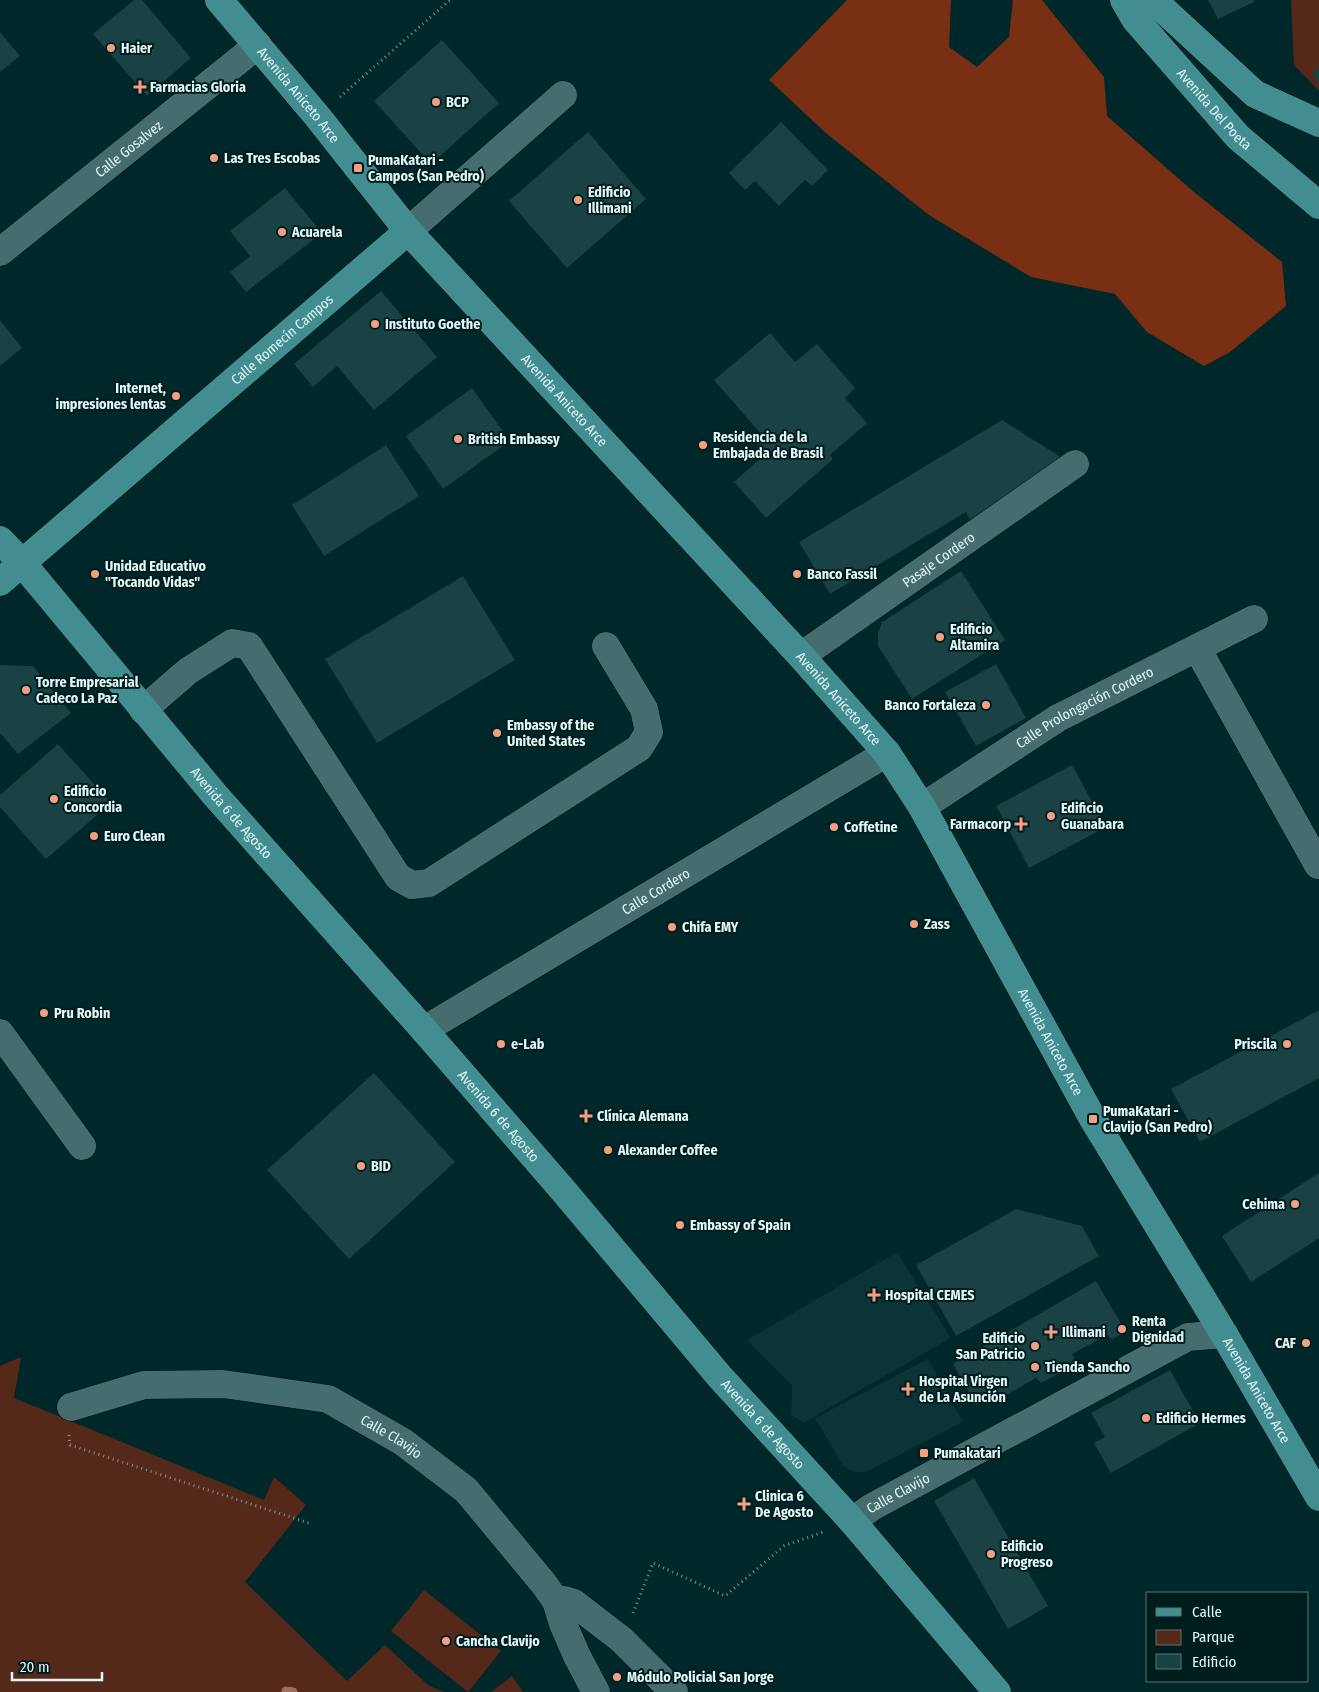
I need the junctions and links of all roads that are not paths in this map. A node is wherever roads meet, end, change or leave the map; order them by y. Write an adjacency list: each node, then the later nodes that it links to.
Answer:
1 (219, 0): 4 (main road, Avenida Aniceto Arce)
2 (1124, 0): 7 (main road, Avenida Del Poeta)
3 (1153, 0): 6 (main road)
4 (258, 45): 8 (main road, Avenida Aniceto Arce); 9 (street, Calle Gosalvez)
5 (563, 95): 8 (street, Calle Romecín Campos)
6 (1319, 124)
7 (1319, 205)
8 (408, 231): 12 (main road, Calle Romecín Campos); 17 (main road, Avenida Aniceto Arce)
9 (0, 252)
10 (1075, 464): 17 (street, Pasaje Cordero)
11 (0, 540): 12 (main road, Avenida 6 de Agosto)
12 (22, 562): 13 (main road, Calle Romecín Campos); 18 (main road, Avenida 6 de Agosto)
13 (0, 582)
14 (1254, 619): 16 (street, Calle Prolongación Cordero)
15 (606, 646): 18 (street)
16 (1197, 648): 20 (street, Calle Prolongación Cordero); 21 (street)
17 (801, 656): 19 (main road, Avenida Aniceto Arce)
18 (143, 710): 22 (main road, Avenida 6 de Agosto)
19 (887, 753): 20 (main road, Avenida Aniceto Arce); 22 (street, Calle Cordero)
20 (922, 807): 25 (main road, Avenida Aniceto Arce)
21 (1318, 865)
22 (424, 1030): 28 (main road, Avenida 6 de Agosto)
23 (0, 1033): 24 (street)
24 (82, 1146)
25 (1224, 1334): 27 (main road, Avenida Aniceto Arce); 28 (street, Calle Clavijo)
26 (71, 1407): 29 (street, Calle Clavijo)
27 (1319, 1497)
28 (852, 1521): 32 (main road, Avenida 6 de Agosto)
29 (556, 1601): 30 (street, Calle Clavijo); 31 (street)
30 (596, 1692)
31 (674, 1692)
32 (997, 1692)

